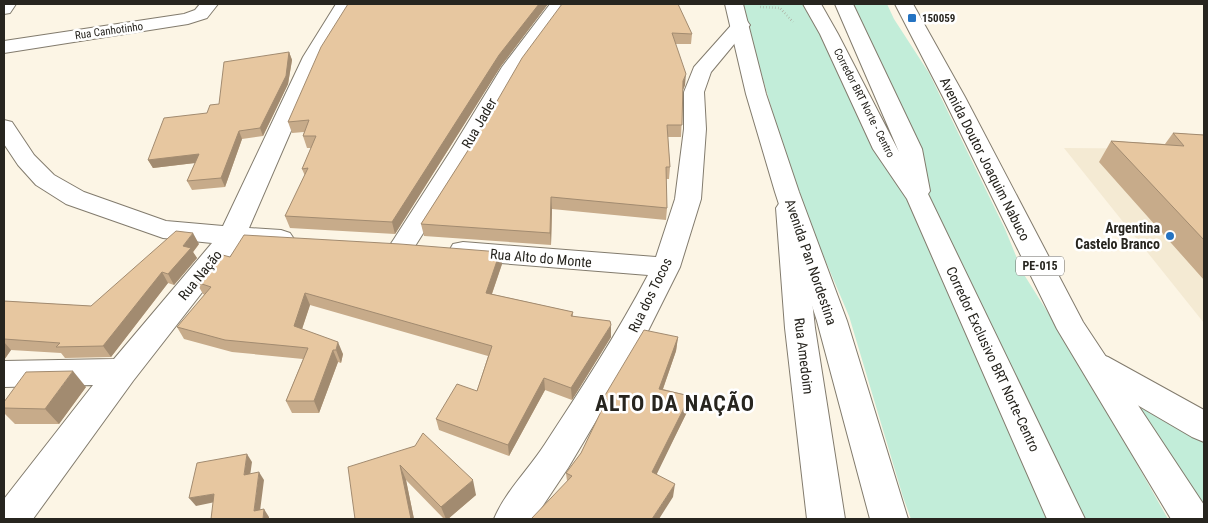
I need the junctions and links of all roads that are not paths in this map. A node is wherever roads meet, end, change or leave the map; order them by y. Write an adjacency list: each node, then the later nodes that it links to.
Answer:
1 (7, 4): 8 (main road)
2 (209, 4): 10 (main road, Rua Canhotinho)
3 (345, 4): 14 (main road, Rua Nação)
4 (559, 4): 17 (main road, Rua Jader)
5 (812, 4): 13 (main road, Corredor BRT Norte - Centro)
6 (844, 4): 13 (main road, Corredor BRT Norte - Centro)
7 (904, 4): 19 (main road, Avenida Doutor Joaquim Nabuco / PE-015)
8 (4, 8)
9 (737, 15): 12 (main road, Avenida Pan Nordestina); 18 (main road, Rua dos Tocos)
10 (4, 47)
11 (4, 129): 14 (main road)
12 (787, 192): 24 (main road, Rua Amedoim); 26 (main road, Avenida Pan Nordestina)
13 (919, 200): 27 (main road, Corredor Exclusivo BRT Norte-Centro)
14 (232, 236): 15 (main road); 20 (main road, Rua Nação)
15 (308, 240)
16 (375, 243): 17 (main road, Rua Alto do Monte)
17 (403, 245): 18 (main road, Rua Alto do Monte)
18 (666, 267): 25 (main road, Rua dos Tocos)
19 (1097, 366): 22 (main road); 28 (main road, Avenida Doutor Joaquim Nabuco / PE-015)
20 (122, 372): 21 (main road); 23 (main road, Rua Nação)
21 (4, 374)
22 (1204, 426)
23 (11, 514)
24 (825, 517)
25 (513, 519)
26 (889, 519)
27 (1066, 519)
28 (1192, 519)

